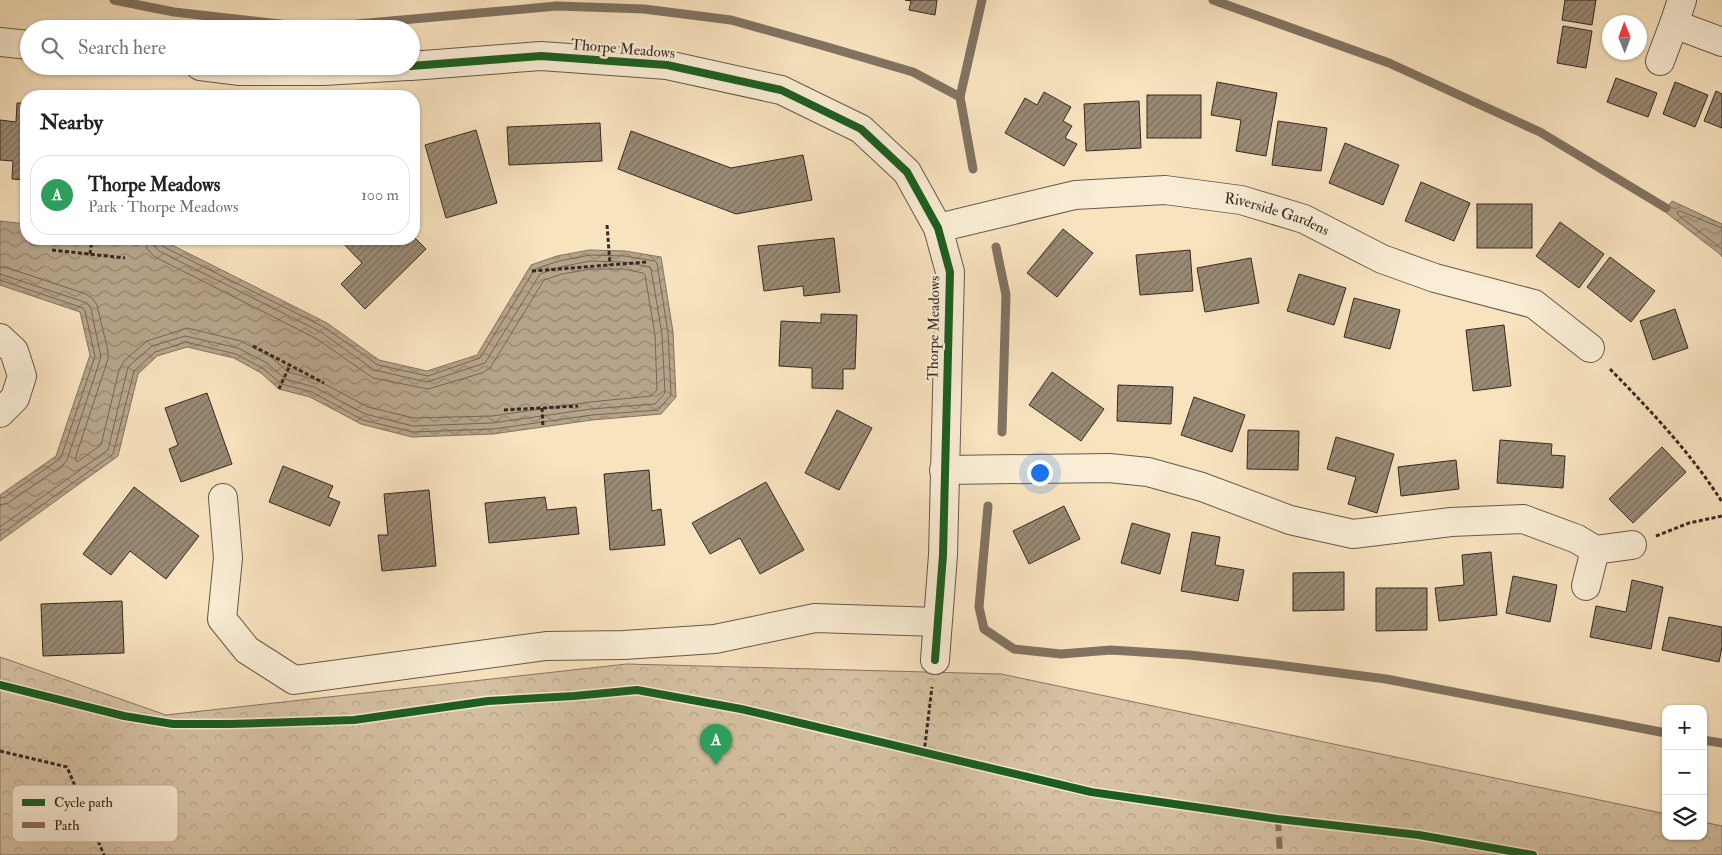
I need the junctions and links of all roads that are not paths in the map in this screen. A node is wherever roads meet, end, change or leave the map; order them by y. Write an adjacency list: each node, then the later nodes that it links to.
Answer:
1 (1678, 12): 3 (street); 5 (street)
2 (0, 42): 4 (street)
3 (1722, 42)
4 (20, 44)
5 (1660, 61)
6 (420, 65): 7 (street, Thorpe Meadows)
7 (938, 228): 9 (street, Riverside Gardens); 11 (street, Thorpe Meadows)
8 (0, 338): 10 (street)
9 (1590, 348)
10 (0, 413)
11 (944, 470): 14 (street); 16 (street, Thorpe Meadows)
12 (224, 498): 16 (street)
13 (1632, 545): 14 (street)
14 (1595, 550): 15 (street)
15 (1586, 586)
16 (937, 622): 17 (street, Thorpe Meadows)
17 (935, 660)

